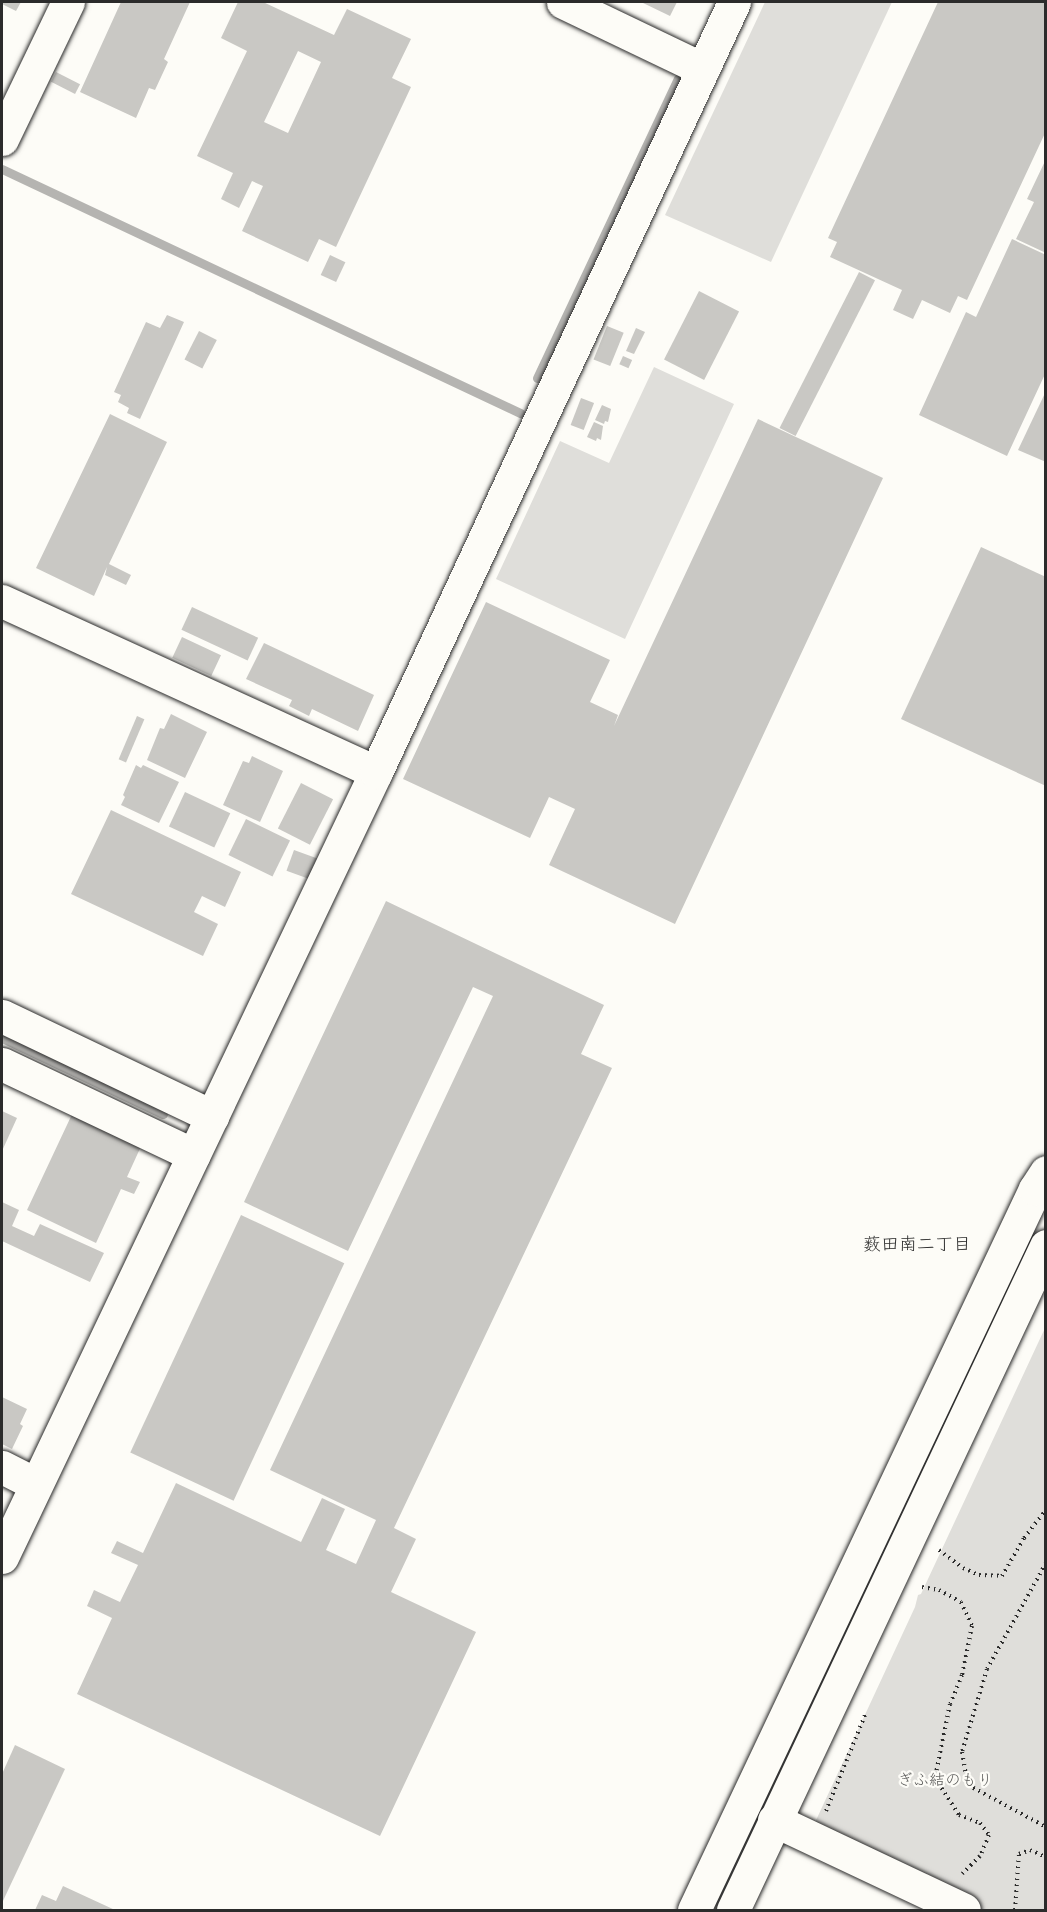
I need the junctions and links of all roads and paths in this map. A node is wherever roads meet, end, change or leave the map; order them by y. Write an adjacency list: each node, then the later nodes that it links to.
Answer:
1 (68, 2): 5 (street)
2 (563, 2): 4 (street)
3 (734, 2): 4 (street)
4 (703, 69): 7 (street)
5 (2, 139)
6 (2, 601): 7 (street)
7 (376, 772): 10 (street)
8 (2, 1016): 10 (street)
9 (2, 1064): 11 (street)
10 (212, 1116): 11 (street)
11 (194, 1155): 15 (street)
12 (1046, 1172): 25 (street)
13 (1046, 1246): 17 (street)
14 (2, 1467): 15 (street)
15 (36, 1484): 18 (street)
16 (1046, 1510): 17 (path)
17 (912, 1529): 20 (street)
18 (2, 1557)
19 (1046, 1563): 22 (path)
20 (884, 1587): 21 (street); 24 (path)
21 (774, 1820): 24 (street); 26 (street)
22 (1046, 1827)
23 (1046, 1857): 27 (path)
24 (952, 1904)
25 (694, 1911)
26 (733, 1911)
27 (1015, 1911)

